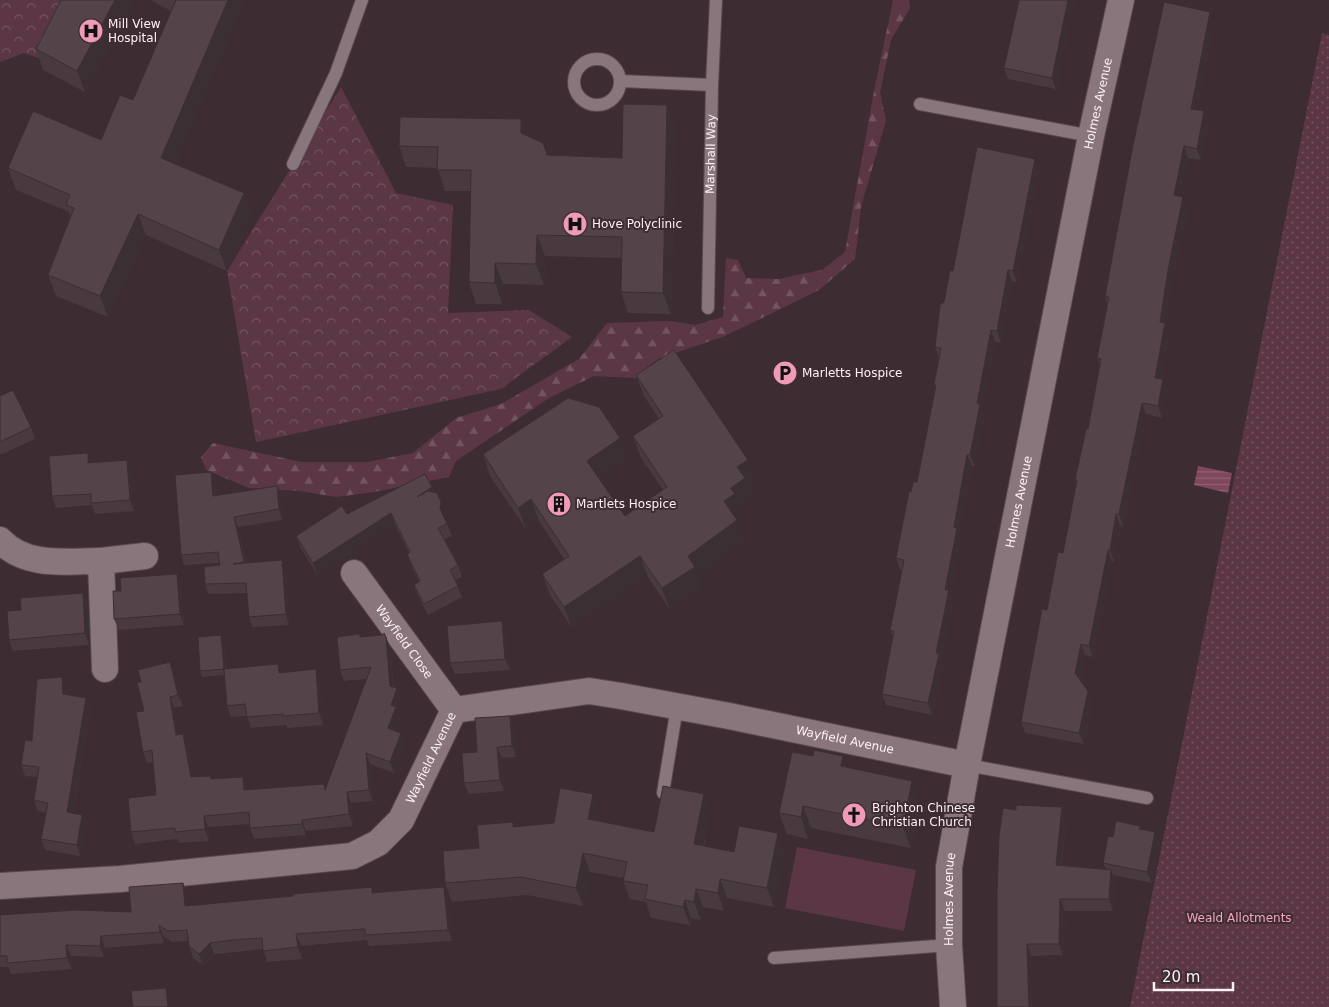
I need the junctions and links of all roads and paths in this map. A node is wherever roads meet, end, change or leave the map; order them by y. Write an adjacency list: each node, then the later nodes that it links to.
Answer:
1 (362, 0): 8 (lane)
2 (716, 0): 5 (lane, Marshall Way)
3 (1121, 0): 7 (street, Holmes Avenue)
4 (621, 81): 5 (lane)
5 (712, 85): 9 (lane, Marshall Way)
6 (920, 104): 7 (lane)
7 (1091, 136): 17 (street, Holmes Avenue)
8 (293, 164)
9 (708, 308)
10 (0, 540): 12 (street)
11 (145, 556): 12 (street)
12 (101, 561): 14 (street)
13 (354, 573): 16 (street, Wayfield Close)
14 (105, 669)
15 (677, 707): 16 (street, Wayfield Avenue); 17 (street, Wayfield Avenue); 18 (lane)
16 (454, 710): 20 (street, Wayfield Avenue)
17 (967, 765): 19 (lane); 21 (street, Holmes Avenue)
18 (663, 793)
19 (1147, 798)
20 (0, 886)
21 (949, 945): 22 (lane); 23 (street, Holmes Avenue)
22 (774, 958)
23 (953, 1007)

